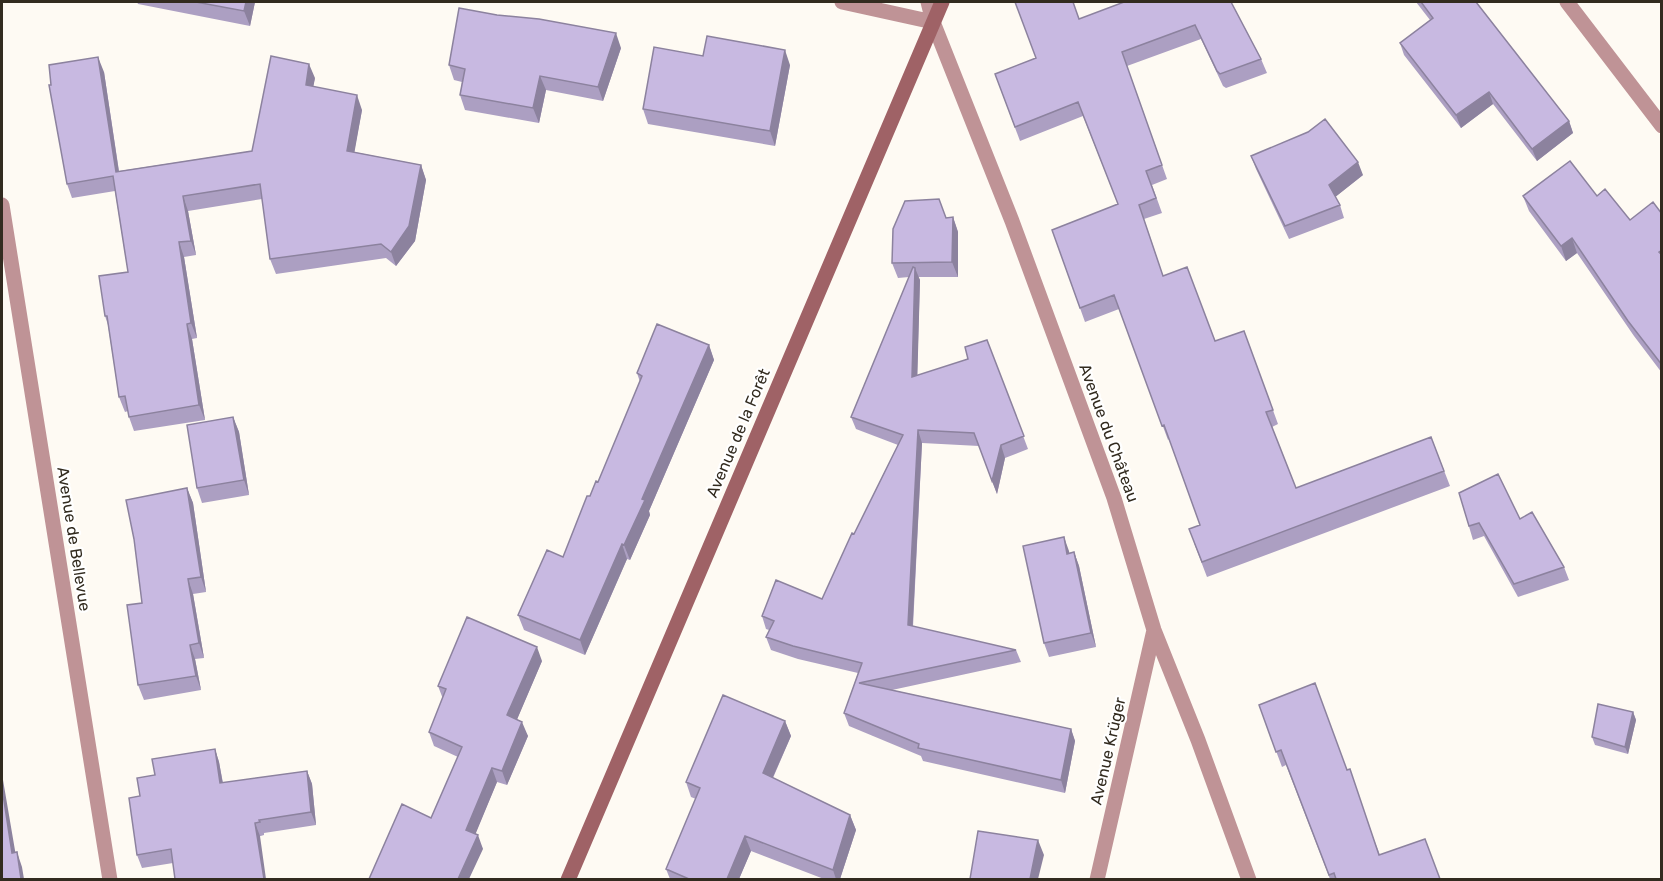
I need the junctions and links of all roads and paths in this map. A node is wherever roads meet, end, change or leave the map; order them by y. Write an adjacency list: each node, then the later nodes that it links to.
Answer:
1 (842, 2): 5 (street)
2 (928, 2): 5 (street, Avenue du Château)
3 (942, 2): 5 (street, Avenue de la Forêt)
4 (1567, 2): 6 (street)
5 (933, 22): 8 (street, Avenue du Château); 10 (street, Avenue de la Forêt)
6 (1662, 126)
7 (2, 205): 9 (street, Avenue de Bellevue)
8 (1154, 630): 11 (street, Avenue Krüger); 12 (street, Avenue du Château)
9 (111, 879)
10 (568, 879)
11 (1097, 879)
12 (1249, 879)

